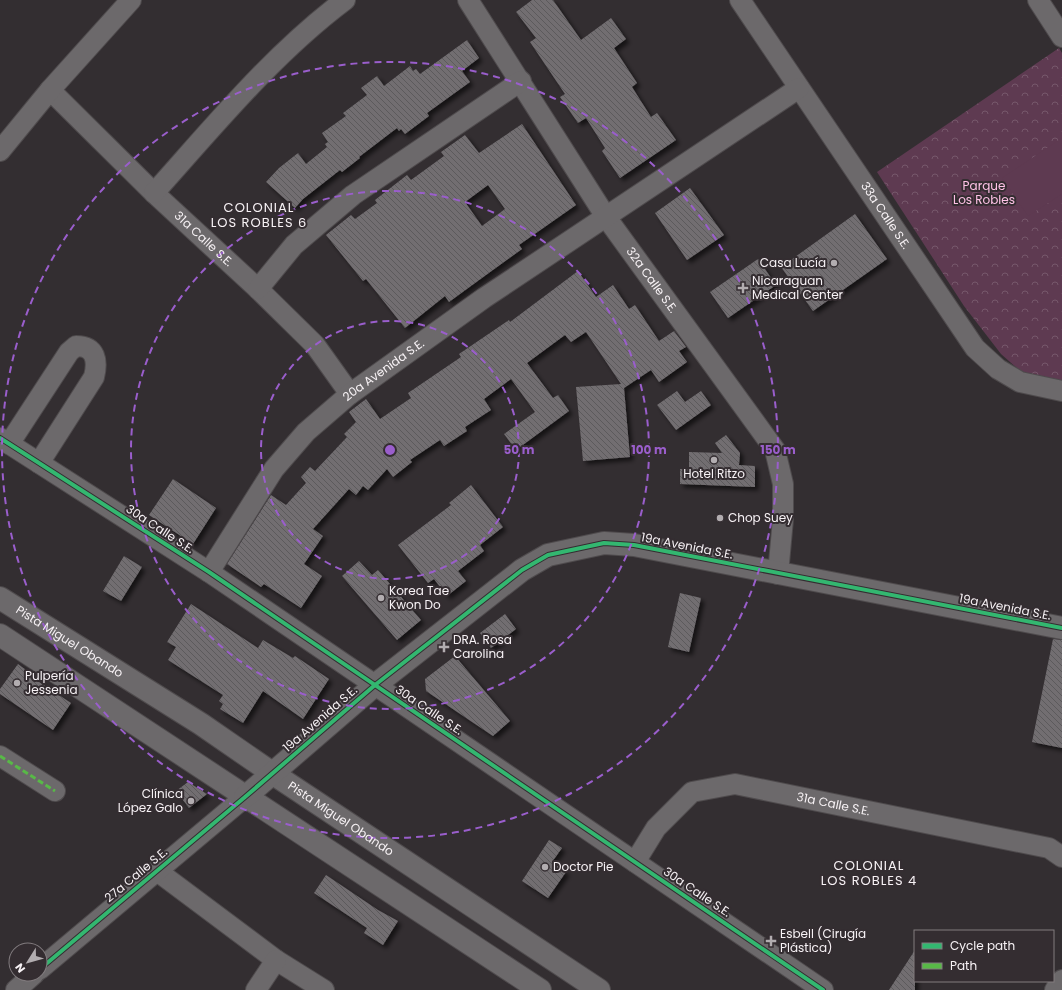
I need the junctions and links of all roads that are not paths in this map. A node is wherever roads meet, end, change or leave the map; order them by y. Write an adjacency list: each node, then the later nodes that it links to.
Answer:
1 (131, 0): 9 (street)
2 (345, 0): 11 (street)
3 (468, 0): 7 (street, 32a Calle S.E.)
4 (740, 0): 8 (street, 33a Calle S.E.)
5 (1049, 6): 6 (street)
6 (1062, 37)
7 (521, 81): 12 (street, 32a Calle S.E.); 13 (street)
8 (798, 88): 12 (street, 20a Avenida S.E.); 14 (street, 33a Calle S.E.)
9 (50, 90): 10 (street); 11 (street, 31a Calle S.E.)
10 (0, 151)
11 (154, 193): 13 (street, 31a Calle S.E.)
12 (606, 216): 15 (street, 20a Avenida S.E.); 19 (street, 32a Calle S.E.)
13 (258, 290): 15 (street, 31a Calle S.E.)
14 (1062, 391)
15 (350, 394): 18 (street, 20a Avenida S.E.)
16 (5, 441): 17 (street, 30a Calle S.E.); 17 (street)
17 (39, 463): 18 (street, 30a Calle S.E.)
18 (209, 572): 23 (street, 30a Calle S.E.)
19 (778, 574): 21 (main road, 19a Avenida S.E.); 23 (main road, 19a Avenida S.E.)
20 (0, 598): 25 (main road, Pista Miguel Obando)
21 (1062, 628)
22 (0, 635): 27 (main road)
23 (375, 685): 25 (main road, 19a Avenida S.E.); 29 (street, 30a Calle S.E.)
24 (0, 756): 26 (street)
25 (272, 774): 27 (main road, 19a Avenida S.E.); 39 (main road, Pista Miguel Obando)
26 (55, 791)
27 (245, 797): 30 (street, 27a Calle S.E.); 38 (main road)
28 (1062, 857): 29 (street, 31a Calle S.E.)
29 (634, 862): 40 (street, 30a Calle S.E.)
30 (156, 871): 31 (street); 32 (street, 27a Calle S.E.)
31 (276, 960): 36 (street); 37 (street)
32 (48, 962)
33 (1062, 980): 41 (street)
34 (25, 982): 35 (street)
35 (16, 990)
36 (256, 990)
37 (324, 990)
38 (540, 990)
39 (599, 990)
40 (823, 990)
41 (1055, 990)

